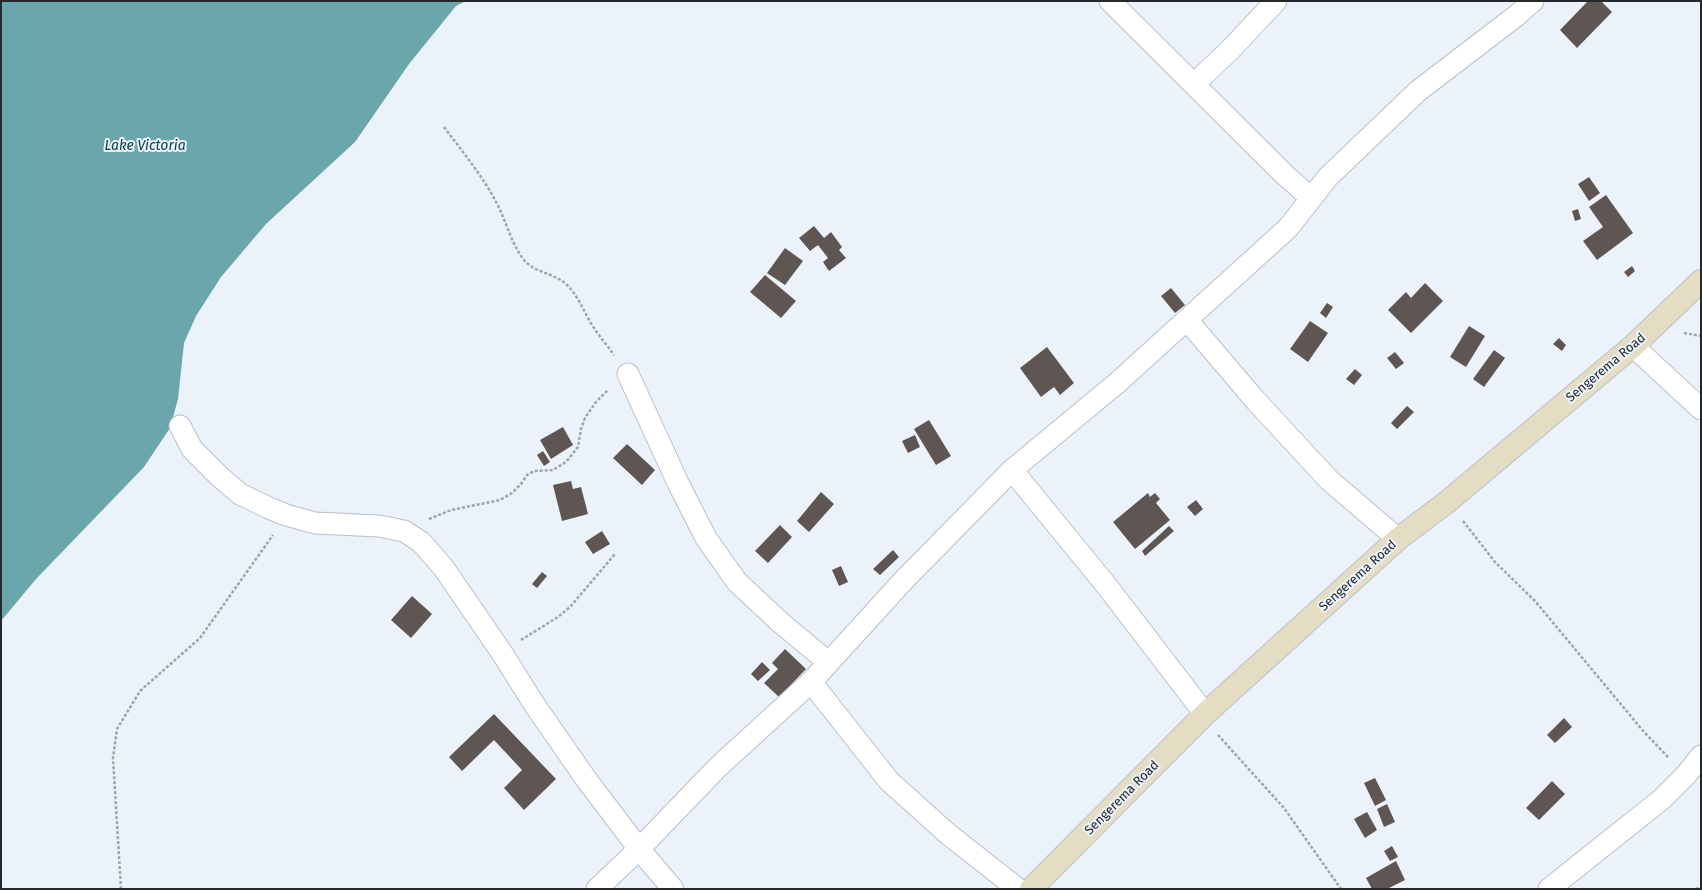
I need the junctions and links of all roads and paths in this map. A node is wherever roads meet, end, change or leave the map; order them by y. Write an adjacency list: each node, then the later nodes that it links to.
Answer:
1 (1110, 1): 4 (street)
2 (1276, 1): 4 (street)
3 (1533, 1): 6 (street)
4 (1194, 84): 6 (street)
5 (444, 128): 10 (path)
6 (1311, 198): 8 (street)
7 (1701, 281): 9 (main road, Sengerema Road)
8 (1186, 320): 13 (street); 17 (street)
9 (1633, 346): 11 (street); 14 (main road, Sengerema Road)
10 (628, 374): 16 (path); 20 (street)
11 (1701, 409)
12 (180, 426): 15 (street)
13 (1012, 470): 20 (street); 22 (street)
14 (1447, 502): 17 (main road, Sengerema Road); 24 (path)
15 (286, 515): 16 (street); 27 (path)
16 (404, 531): 19 (street)
17 (1398, 539): 22 (main road, Sengerema Road)
18 (614, 554): 19 (path)
19 (502, 653): 25 (street)
20 (828, 662): 21 (street)
21 (811, 682): 25 (street); 30 (street)
22 (1204, 716): 31 (main road, Sengerema Road); 32 (path)
23 (1701, 756): 24 (street)
24 (1686, 776): 33 (street)
25 (639, 850): 28 (street); 29 (street)
26 (1701, 887): 34 (path)
27 (121, 889)
28 (597, 889)
29 (673, 889)
30 (1018, 889)
31 (1031, 889)
32 (1341, 889)
33 (1548, 889)
34 (1696, 889)

